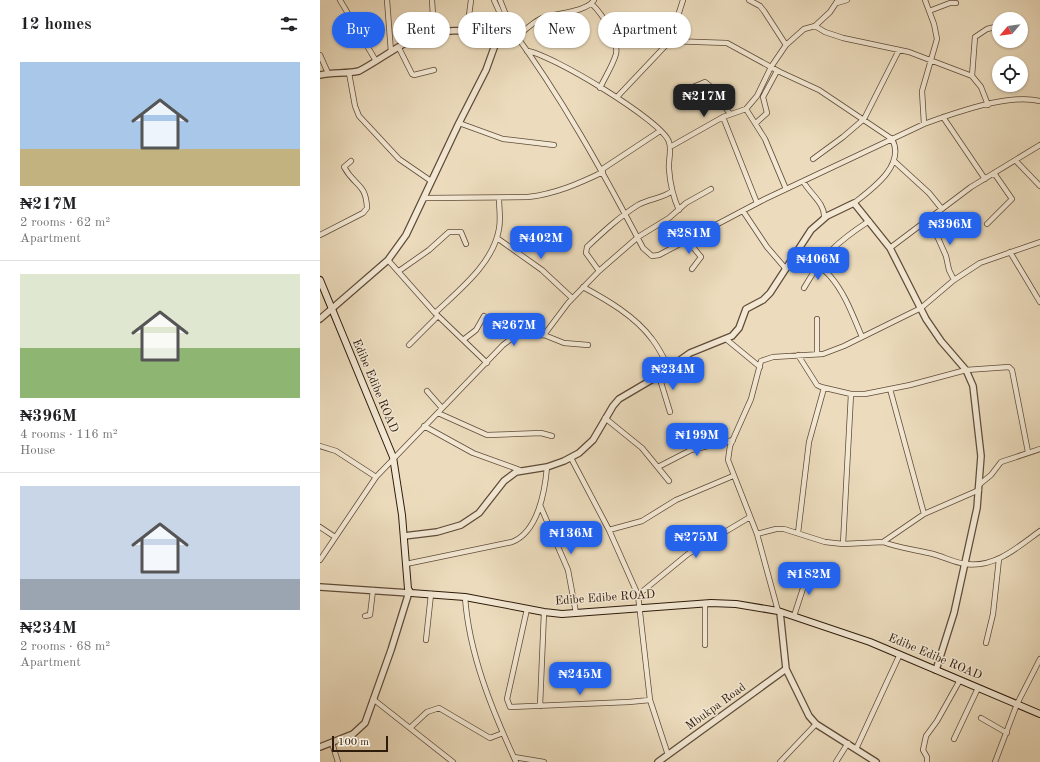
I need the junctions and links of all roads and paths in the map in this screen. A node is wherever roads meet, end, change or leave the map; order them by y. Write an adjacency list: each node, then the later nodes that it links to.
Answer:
1 (340, 0): 34 (street)
2 (387, 0): 31 (street)
3 (432, 0): 15 (street)
4 (471, 0): 16 (street)
5 (494, 0): 17 (street)
6 (500, 0): 18 (street)
7 (683, 0): 19 (street)
8 (749, 0): 24 (street)
9 (847, 0): 11 (street)
10 (925, 0): 14 (street)
11 (837, 1): 20 (street)
12 (593, 2): 22 (street); 43 (street)
13 (956, 3): 14 (street)
14 (929, 11): 33 (street)
15 (433, 12)
16 (469, 12)
17 (501, 12)
18 (504, 12)
19 (679, 12)
20 (814, 26): 24 (street); 29 (street)
21 (992, 29): 41 (street)
22 (526, 30)
23 (691, 42): 35 (street)
24 (786, 45): 35 (street)
25 (399, 48): 31 (street); 36 (street)
26 (494, 48): 52 (street)
27 (525, 48): 30 (street)
28 (663, 48): 44 (street)
29 (899, 50): 33 (street); 51 (street)
30 (527, 51): 43 (street); 64 (street)
31 (390, 52): 34 (street)
32 (320, 55): 38 (street)
33 (932, 60): 41 (street); 54 (street)
34 (376, 61): 39 (street)
35 (771, 67): 37 (street); 47 (street)
36 (434, 70)
37 (778, 71): 51 (street); 53 (street)
38 (328, 73): 39 (street); 40 (street)
39 (349, 73): 67 (street)
40 (320, 76)
41 (972, 76): 46 (street)
42 (693, 87): 48 (street)
43 (600, 88): 44 (street)
44 (617, 98): 55 (street)
45 (1040, 101): 46 (street)
46 (988, 105): 50 (street)
47 (746, 109): 48 (street); 53 (street)
48 (730, 114): 49 (street)
49 (723, 117): 59 (street); 75 (street)
50 (943, 117): 54 (street); 66 (street)
51 (864, 118): 56 (street); 60 (street)
52 (459, 123): 57 (street); 67 (street)
53 (756, 123): 71 (street)
54 (924, 124): 56 (street)
55 (660, 132): 59 (street); 64 (street)
56 (892, 139): 62 (street); 68 (street)
57 (554, 145)
58 (1040, 145): 63 (street)
59 (670, 147): 72 (street)
60 (813, 159)
61 (351, 161): 85 (street)
62 (894, 161): 76 (street); 77 (street)
63 (1016, 161): 65 (street); 69 (street)
64 (602, 171): 74 (street); 80 (street)
65 (994, 173): 66 (street); 84 (street)
66 (985, 179): 77 (street)
67 (431, 181): 73 (street)
68 (803, 181): 71 (street); 81 (street)
69 (1040, 186)
70 (711, 189): 78 (street)
71 (786, 189): 75 (street)
72 (672, 191): 78 (street); 80 (street)
73 (425, 198): 74 (street); 94 (street)
74 (499, 198): 86 (street)
75 (757, 203): 79 (street)
76 (854, 203): 81 (street); 82 (street)
77 (942, 209): 83 (street)
78 (679, 210): 87 (street)
79 (743, 211): 88 (street); 97 (street)
80 (625, 214): 87 (street); 99 (street)
81 (824, 218): 92 (street)
82 (869, 221): 91 (street); 95 (street)
83 (926, 222): 91 (street); 100 (street)
84 (987, 224)
85 (320, 235)
86 (497, 238): 104 (street); 108 (street)
87 (638, 238): 88 (street); 99 (street)
88 (688, 241): 96 (street)
89 (1040, 242): 93 (street)
90 (466, 244): 98 (street)
91 (890, 248): 106 (street)
92 (797, 251): 95 (street); 97 (street)
93 (1010, 252): 100 (street); 105 (street)
94 (388, 260): 98 (street); 107 (street)
95 (817, 265): 103 (street); 113 (street)
96 (692, 269)
97 (786, 269): 114 (street)
98 (398, 271): 108 (street)
99 (599, 271): 102 (street)
100 (954, 280): 106 (street)
101 (321, 285): 107 (main road, Edibe Edibe ROAD)
102 (583, 287): 104 (street); 122 (street)
103 (804, 288)
104 (572, 298): 112 (street)
105 (1040, 302)
106 (921, 308): 113 (street); 123 (street)
107 (332, 309): 110 (street); 139 (main road, Edibe Edibe ROAD)
108 (436, 315): 115 (street); 116 (street)
109 (484, 316): 115 (street)
110 (320, 319)
111 (817, 319): 118 (street)
112 (544, 335): 117 (street); 120 (street)
113 (862, 336): 118 (street)
114 (726, 339): 121 (street); 122 (street)
115 (463, 340): 120 (street)
116 (409, 345)
117 (588, 345)
118 (817, 354): 119 (street)
119 (798, 355): 121 (street); 125 (street)
120 (487, 363): 129 (street)
121 (760, 367): 135 (street)
122 (669, 368): 124 (street)
123 (966, 370): 126 (street); 138 (street); 147 (street)
124 (659, 376): 130 (street); 132 (street)
125 (824, 388): 128 (street); 155 (street)
126 (890, 389): 128 (street); 150 (street)
127 (427, 391): 129 (street)
128 (851, 394): 160 (street)
129 (442, 408): 131 (street)
130 (670, 412)
131 (438, 413): 133 (street); 134 (street)
132 (605, 418): 140 (street); 142 (street)
133 (424, 426): 139 (street); 143 (street)
134 (552, 436)
135 (733, 440): 142 (street); 144 (street)
136 (320, 446): 145 (street)
137 (1040, 449): 138 (street)
138 (1028, 452): 147 (street)
139 (393, 457): 145 (street); 157 (main road, Edibe Edibe ROAD)
140 (571, 458): 141 (street); 153 (street)
141 (547, 466): 143 (street); 149 (street)
142 (658, 467): 146 (street)
143 (520, 470): 157 (street)
144 (733, 476): 151 (street); 153 (street)
145 (376, 477): 158 (street)
146 (669, 481)
147 (980, 484): 148 (street)
148 (979, 490): 150 (street); 164 (street)
149 (540, 505): 163 (street); 177 (street)
150 (924, 514): 159 (street)
151 (750, 517): 156 (street); 170 (street)
152 (320, 528): 158 (street)
153 (609, 530): 170 (street)
154 (1040, 531): 161 (street)
155 (798, 533): 156 (street); 160 (street)
156 (757, 534): 176 (street)
157 (404, 536): 163 (main road, Edibe Edibe ROAD)
158 (335, 537): 162 (street)
159 (883, 542): 160 (street); 164 (street)
160 (843, 544)
161 (999, 559): 164 (street); 181 (street)
162 (320, 560)
163 (406, 564): 168 (main road, Edibe Edibe ROAD)
164 (965, 564): 186 (street)
165 (809, 570): 179 (street)
166 (320, 587): 167 (street)
167 (373, 590): 168 (street); 178 (street)
168 (409, 593): 169 (main road, Edibe Edibe ROAD); 189 (street)
169 (431, 594): 171 (main road, Edibe Edibe ROAD); 180 (street)
170 (638, 596): 173 (street)
171 (465, 597): 174 (main road, Edibe Edibe ROAD); 197 (street)
172 (705, 603): 173 (main road, Edibe Edibe ROAD); 176 (main road, Edibe Edibe ROAD); 182 (street)
173 (641, 607): 177 (main road, Edibe Edibe ROAD); 190 (street)
174 (527, 609): 175 (main road, Edibe Edibe ROAD); 192 (street)
175 (544, 612): 177 (main road, Edibe Edibe ROAD); 192 (street)
176 (779, 612): 179 (main road, Edibe Edibe ROAD); 185 (street)
177 (576, 613)
178 (365, 616)
179 (794, 616): 183 (main road, Edibe Edibe ROAD)
180 (426, 640)
181 (986, 643)
182 (705, 645)
183 (900, 654): 186 (main road, Edibe Edibe ROAD); 203 (street)
184 (1040, 659): 191 (street)
185 (786, 669): 195 (street); 204 (street, Mbukpa Road)
186 (936, 670): 187 (main road, Edibe Edibe ROAD)
187 (960, 680): 188 (main road, Edibe Edibe ROAD); 214 (street)
188 (978, 688): 191 (main road, Edibe Edibe ROAD); 199 (street)
189 (373, 699): 196 (street); 200 (street)
190 (650, 700): 192 (street); 204 (street)
191 (1017, 704): 193 (main road, Edibe Edibe ROAD); 198 (street)
192 (540, 706)
193 (1040, 714)
194 (981, 718): 198 (street)
195 (816, 724): 201 (street); 211 (street)
196 (410, 728): 197 (street); 207 (street)
197 (503, 733): 205 (street)
198 (1007, 733): 215 (street)
199 (954, 739)
200 (332, 743): 202 (street); 206 (street)
201 (848, 743): 203 (street); 212 (street)
202 (320, 747)
203 (856, 749): 213 (street)
204 (668, 755): 210 (street, Mbukpa Road)
205 (514, 757): 208 (street); 209 (street)
206 (338, 762)
207 (453, 762)
208 (516, 762)
209 (544, 762)
210 (658, 762)
211 (780, 762)
212 (836, 762)
213 (876, 762)
214 (927, 762)
215 (995, 762)

